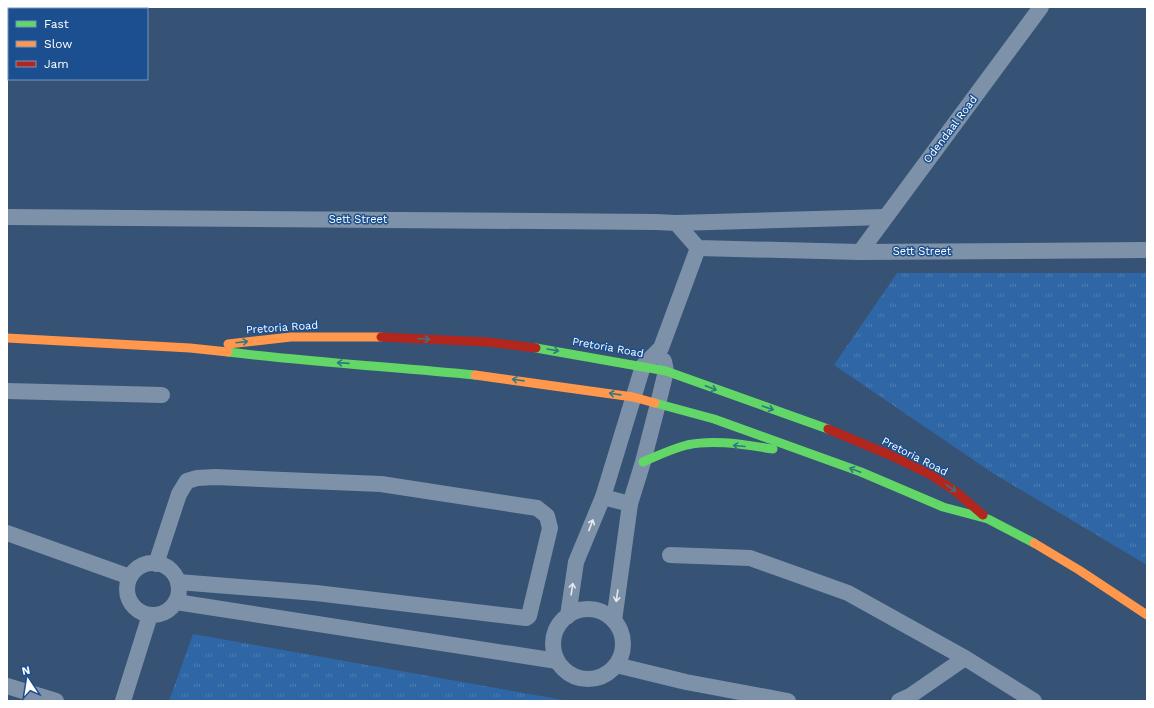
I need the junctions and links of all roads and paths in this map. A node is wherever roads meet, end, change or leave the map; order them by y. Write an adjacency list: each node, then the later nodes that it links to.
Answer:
1 (1041, 7): 3 (street, Odendaal Road)
2 (7, 217): 4 (street, Sett Street)
3 (885, 217): 4 (street, Sett Street); 7 (street, Odendaal Road)
4 (676, 223): 5 (street)
5 (698, 248): 7 (street, Sett Street); 10 (street)
6 (1147, 250): 7 (street, Sett Street)
7 (860, 252)
8 (7, 338): 9 (street, Pretoria Road)
9 (190, 348): 11 (street, Pretoria Road, one-way to 11); 15 (street, Pretoria Road, one-way to 9)
10 (661, 348): 11 (street); 12 (street)
11 (643, 366): 12 (street, Pretoria Road); 15 (street)
12 (666, 371): 16 (street); 21 (street, Pretoria Road, one-way to 21)
13 (7, 391): 14 (street)
14 (162, 395)
15 (633, 396): 16 (street, Pretoria Road); 19 (street)
16 (658, 404): 17 (street, Pretoria Road); 18 (street)
17 (806, 452): 18 (street, one-way to 18); 21 (street, Pretoria Road, one-way to 17)
18 (643, 462): 20 (street)
19 (603, 497): 20 (street); 30 (street, one-way to 19)
20 (630, 504): 31 (street, one-way to 31)
21 (988, 519): 29 (street, Pretoria Road)
22 (7, 533): 25 (street)
23 (670, 555): 32 (street)
24 (156, 564): 25 (street); 26 (street); 26 (street)
25 (130, 577): 28 (street)
26 (178, 582): 27 (street)
27 (176, 602): 28 (street); 33 (street)
28 (150, 615): 37 (street)
29 (1147, 615)
30 (568, 616): 31 (street); 33 (street)
31 (614, 621): 34 (street)
32 (965, 658): 39 (street); 40 (street)
33 (557, 661): 34 (street)
34 (616, 665): 38 (street)
35 (7, 686): 36 (street)
36 (56, 701)
37 (123, 701)
38 (788, 701)
39 (899, 701)
40 (1034, 701)

